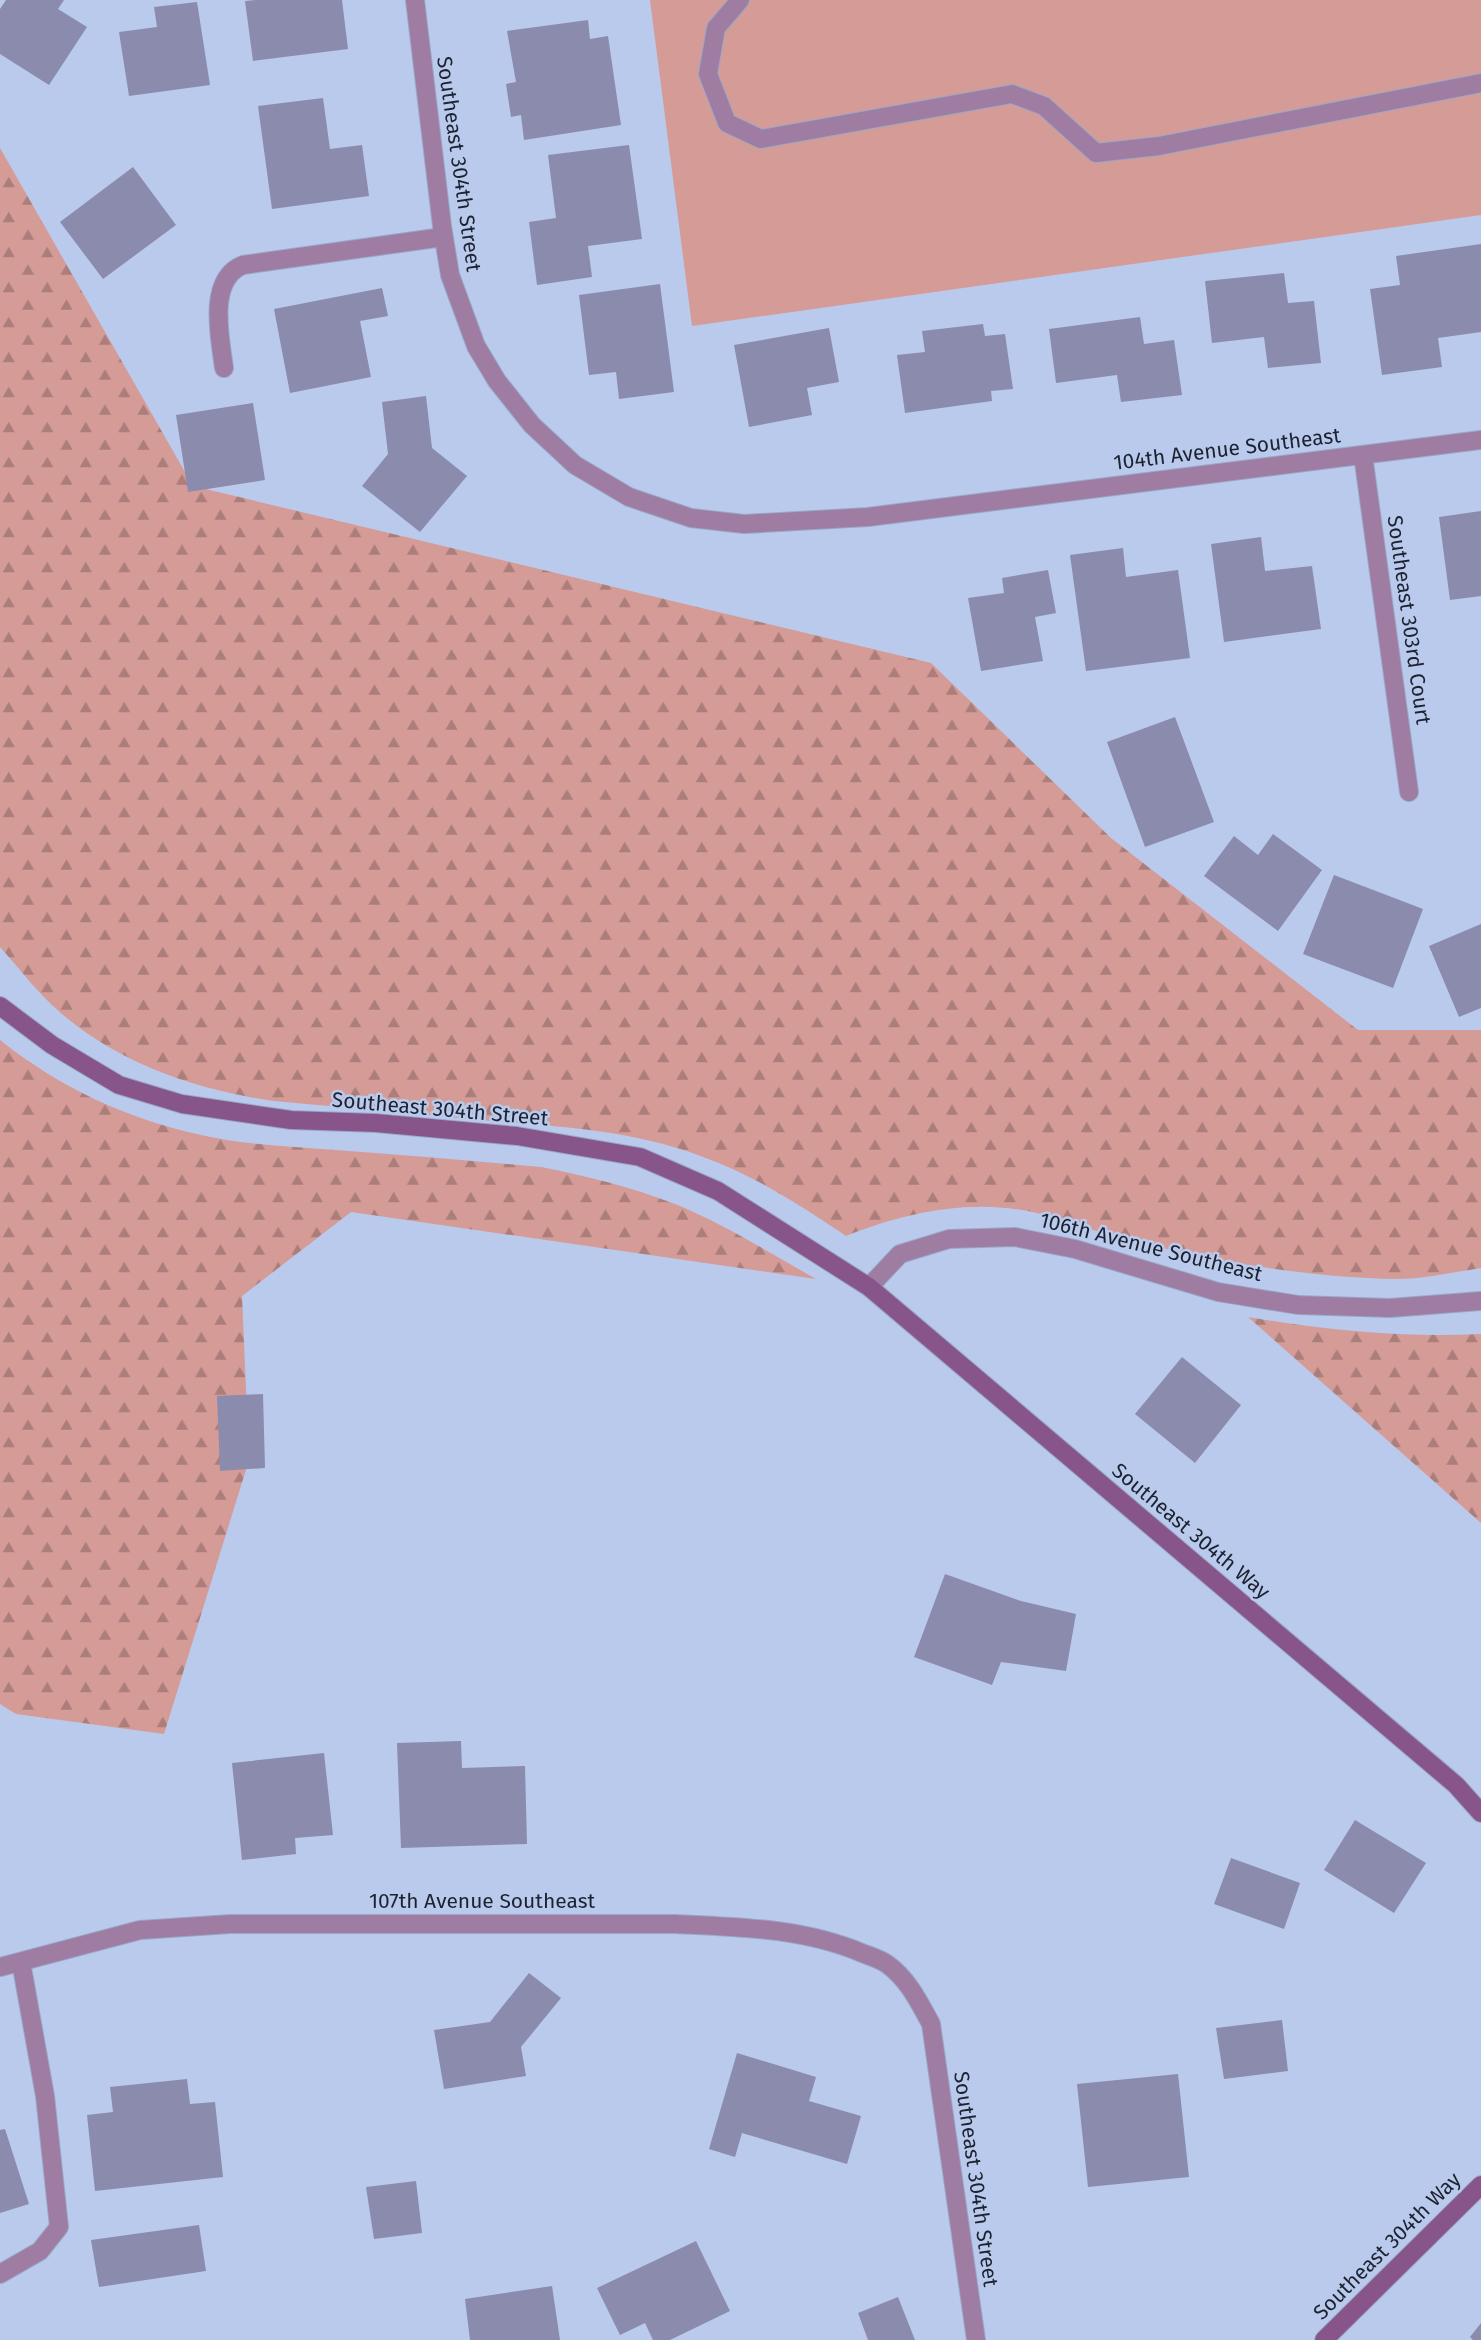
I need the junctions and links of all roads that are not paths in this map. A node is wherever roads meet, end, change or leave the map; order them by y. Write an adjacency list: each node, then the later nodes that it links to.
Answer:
1 (415, 0): 4 (street, Southeast 304th Street)
2 (740, 0): 3 (street)
3 (1481, 83)
4 (443, 237): 5 (street); 8 (street, Southeast 304th Street)
5 (224, 368)
6 (1481, 440): 7 (street, 104th Avenue Southeast)
7 (1363, 455): 8 (street, 104th Avenue Southeast); 9 (street, Southeast 303rd Court)
8 (978, 502)
9 (1409, 792)
10 (0, 1006): 11 (street, Southeast 304th Street)
11 (869, 1287): 12 (street, 106th Avenue Southeast); 13 (street, Southeast 304th Way)
12 (1481, 1301)
13 (1481, 1813)
14 (21, 1962): 15 (street, 107th Avenue Southeast); 16 (street, 107th Avenue Southeast); 18 (street)
15 (0, 1967)
16 (931, 2024): 19 (street, Southeast 304th Street)
17 (1481, 2185): 20 (street, Southeast 304th Way)
18 (0, 2274)
19 (976, 2340)
20 (1324, 2340)

